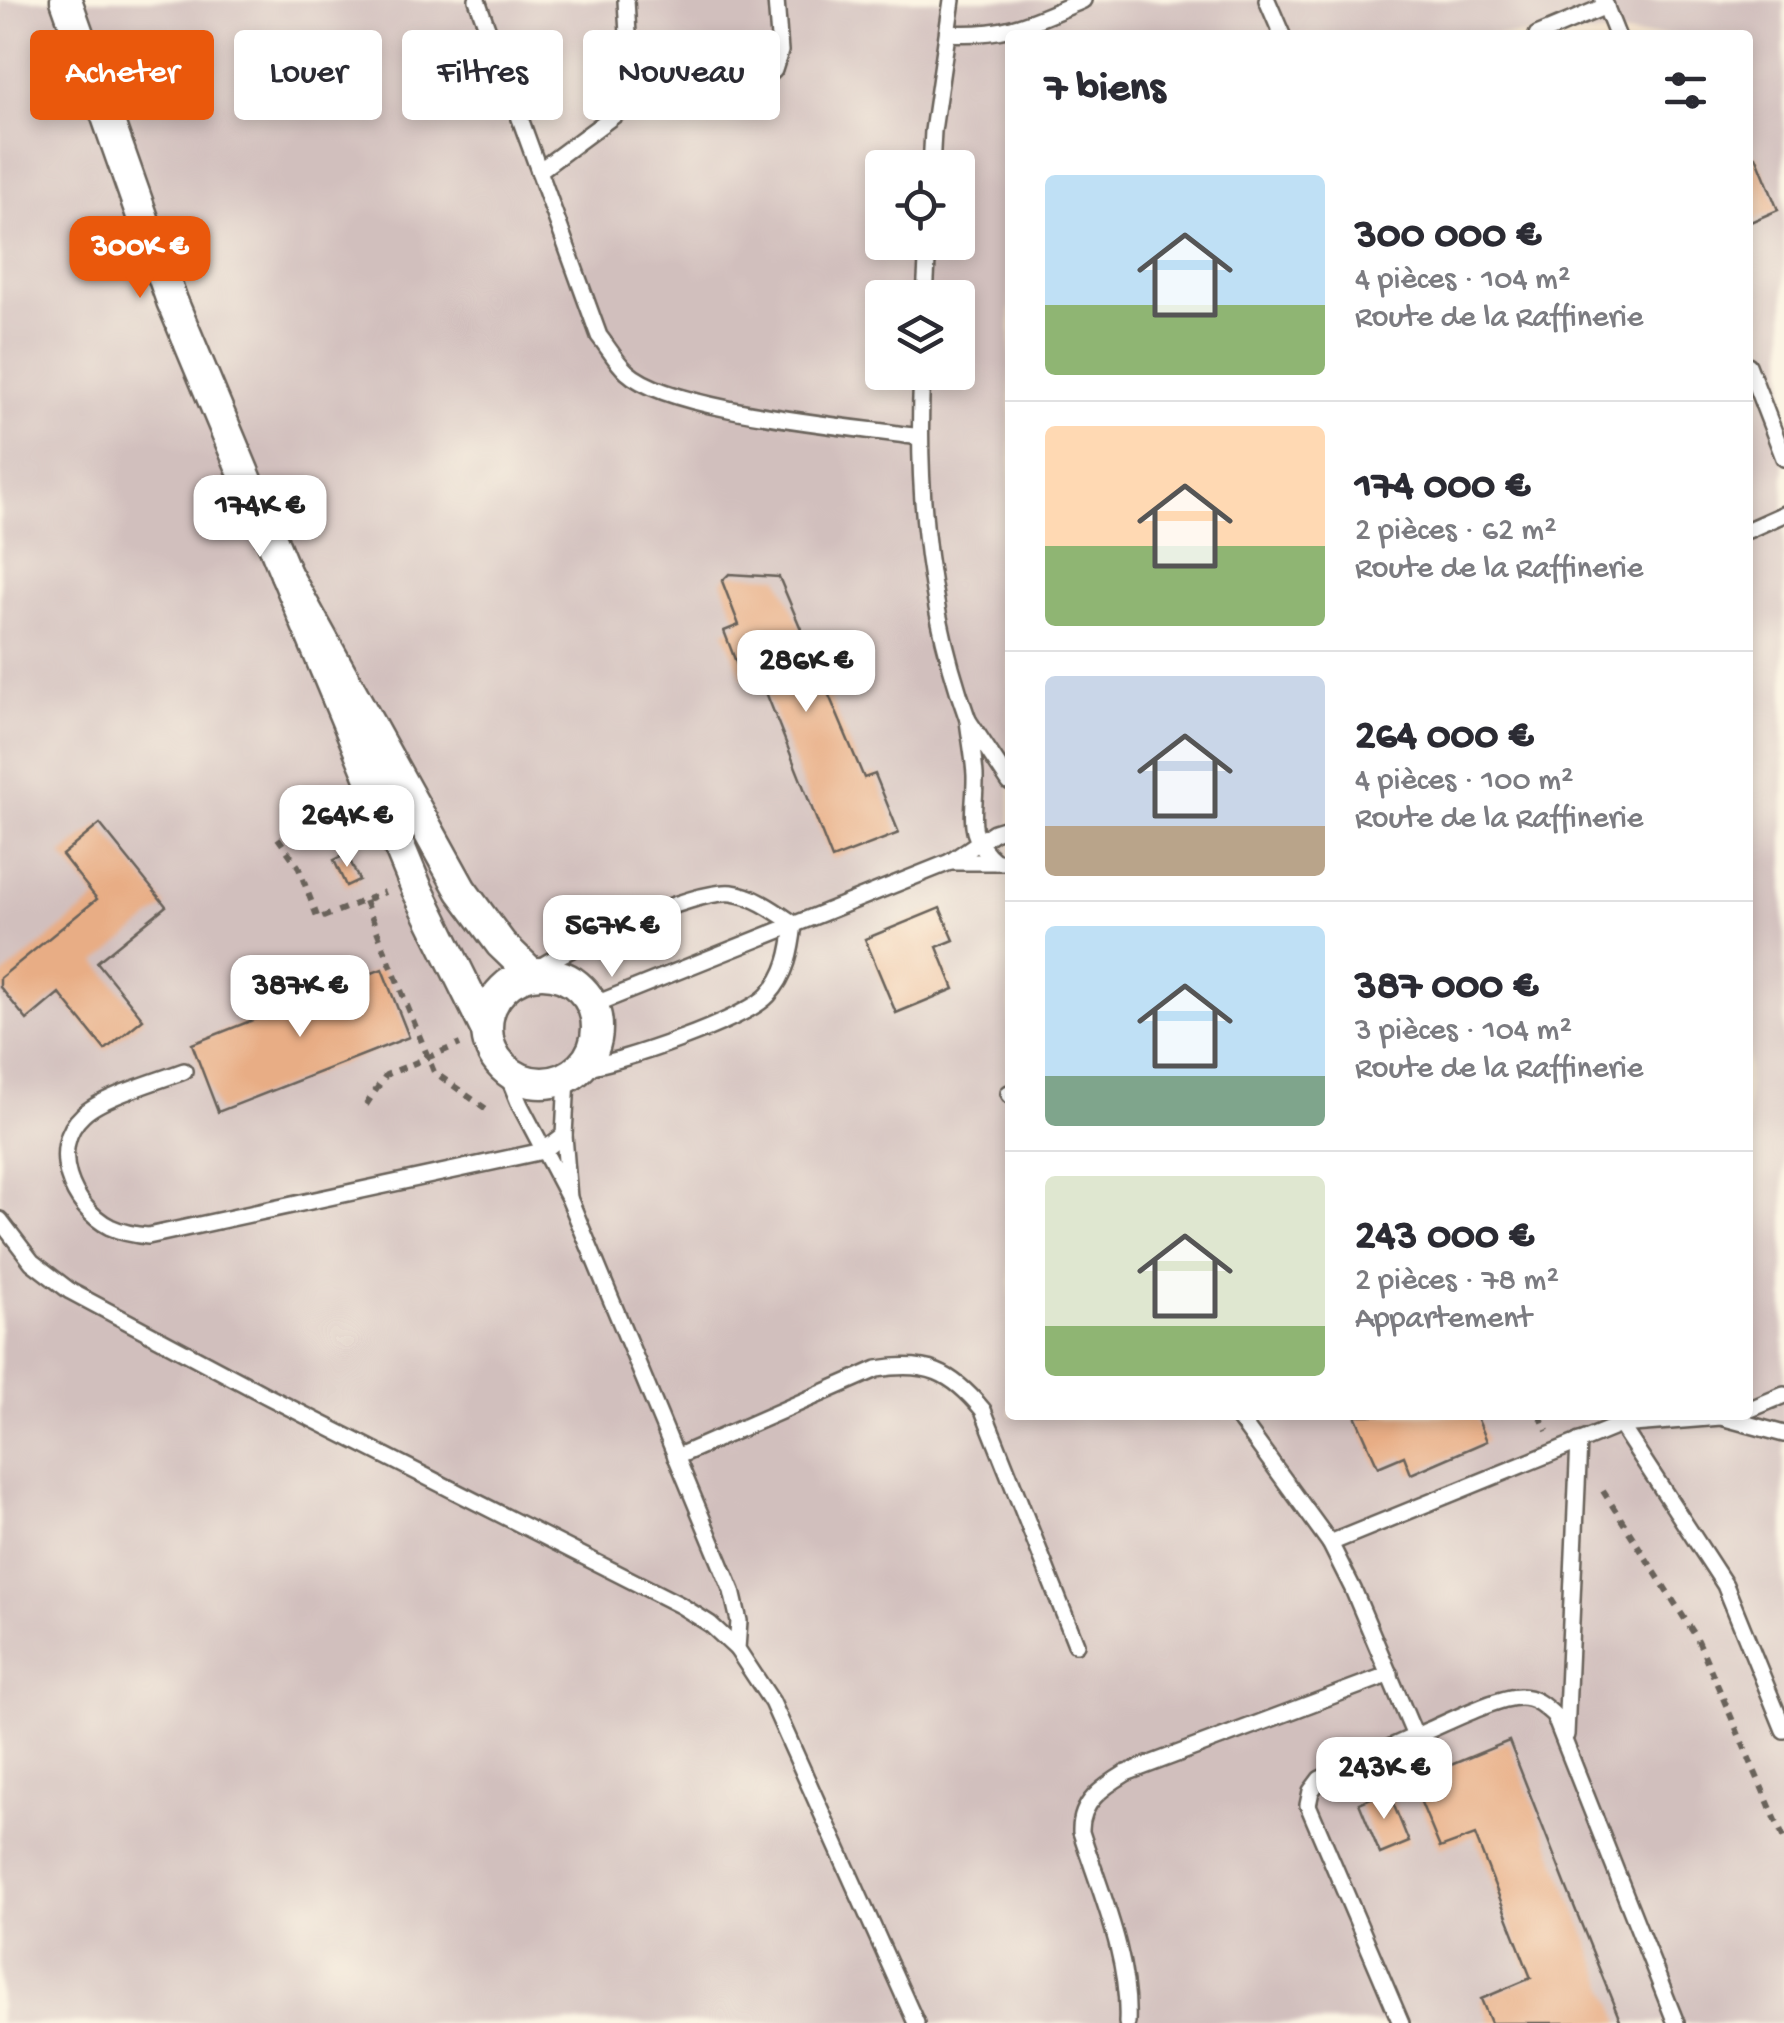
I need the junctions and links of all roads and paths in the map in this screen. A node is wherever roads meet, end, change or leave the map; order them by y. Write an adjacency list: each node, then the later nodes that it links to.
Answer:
1 (66, 0): 26 (street)
2 (477, 0): 19 (lane)
3 (626, 0): 9 (lane)
4 (776, 0): 10 (lane)
5 (952, 0): 16 (lane)
6 (1083, 0): 11 (lane)
7 (1268, 0): 12 (lane)
8 (1605, 3): 13 (lane); 14 (lane)
9 (628, 30)
10 (778, 30)
11 (1011, 30)
12 (1280, 30)
13 (1548, 30)
14 (1615, 30)
15 (1005, 31): 16 (lane)
16 (948, 33): 18 (lane)
17 (608, 120): 19 (lane)
18 (932, 150)
19 (539, 171): 22 (lane)
20 (1753, 378): 23 (lane)
21 (921, 390): 22 (lane)
22 (919, 437): 27 (lane)
23 (1784, 458)
24 (1784, 514): 25 (lane)
25 (1753, 528)
26 (286, 574): 37 (street); 39 (street)
27 (968, 720): 28 (lane); 31 (lane)
28 (1005, 775)
29 (1005, 829): 31 (lane)
30 (278, 838): 35 (path)
31 (978, 842): 32 (lane); 33 (lane)
32 (950, 862): 33 (lane); 36 (lane)
33 (1003, 862)
34 (396, 888): 35 (path)
35 (365, 900): 40 (path)
36 (794, 924): 37 (lane); 38 (lane); 43 (lane)
37 (531, 973): 38 (street); 39 (street)
38 (592, 1005): 43 (street)
39 (476, 1036): 40 (path); 42 (street)
40 (428, 1057): 44 (path); 45 (path)
41 (184, 1071): 47 (lane)
42 (506, 1071): 43 (street); 47 (lane)
43 (574, 1073): 46 (lane)
44 (366, 1104)
45 (492, 1113)
46 (564, 1135): 47 (lane); 48 (lane)
47 (543, 1151): 48 (lane)
48 (570, 1198): 57 (lane)
49 (0, 1220): 61 (lane)
50 (1784, 1395): 51 (lane)
51 (1753, 1408)
52 (1241, 1420): 59 (lane)
53 (1617, 1420): 56 (lane); 63 (lane)
54 (1744, 1420): 55 (lane)
55 (1784, 1434)
56 (1579, 1440): 59 (lane); 65 (lane)
57 (676, 1457): 60 (lane); 61 (lane)
58 (1595, 1478): 66 (path)
59 (1330, 1543): 62 (lane)
60 (1076, 1644)
61 (737, 1649): 67 (lane)
62 (1390, 1674): 64 (lane); 68 (lane)
63 (1784, 1730)
64 (1415, 1736): 65 (lane); 69 (lane)
65 (1566, 1744): 70 (lane)
66 (1784, 1839)
67 (916, 2023)
68 (1128, 2023)
69 (1401, 2023)
70 (1676, 2023)

